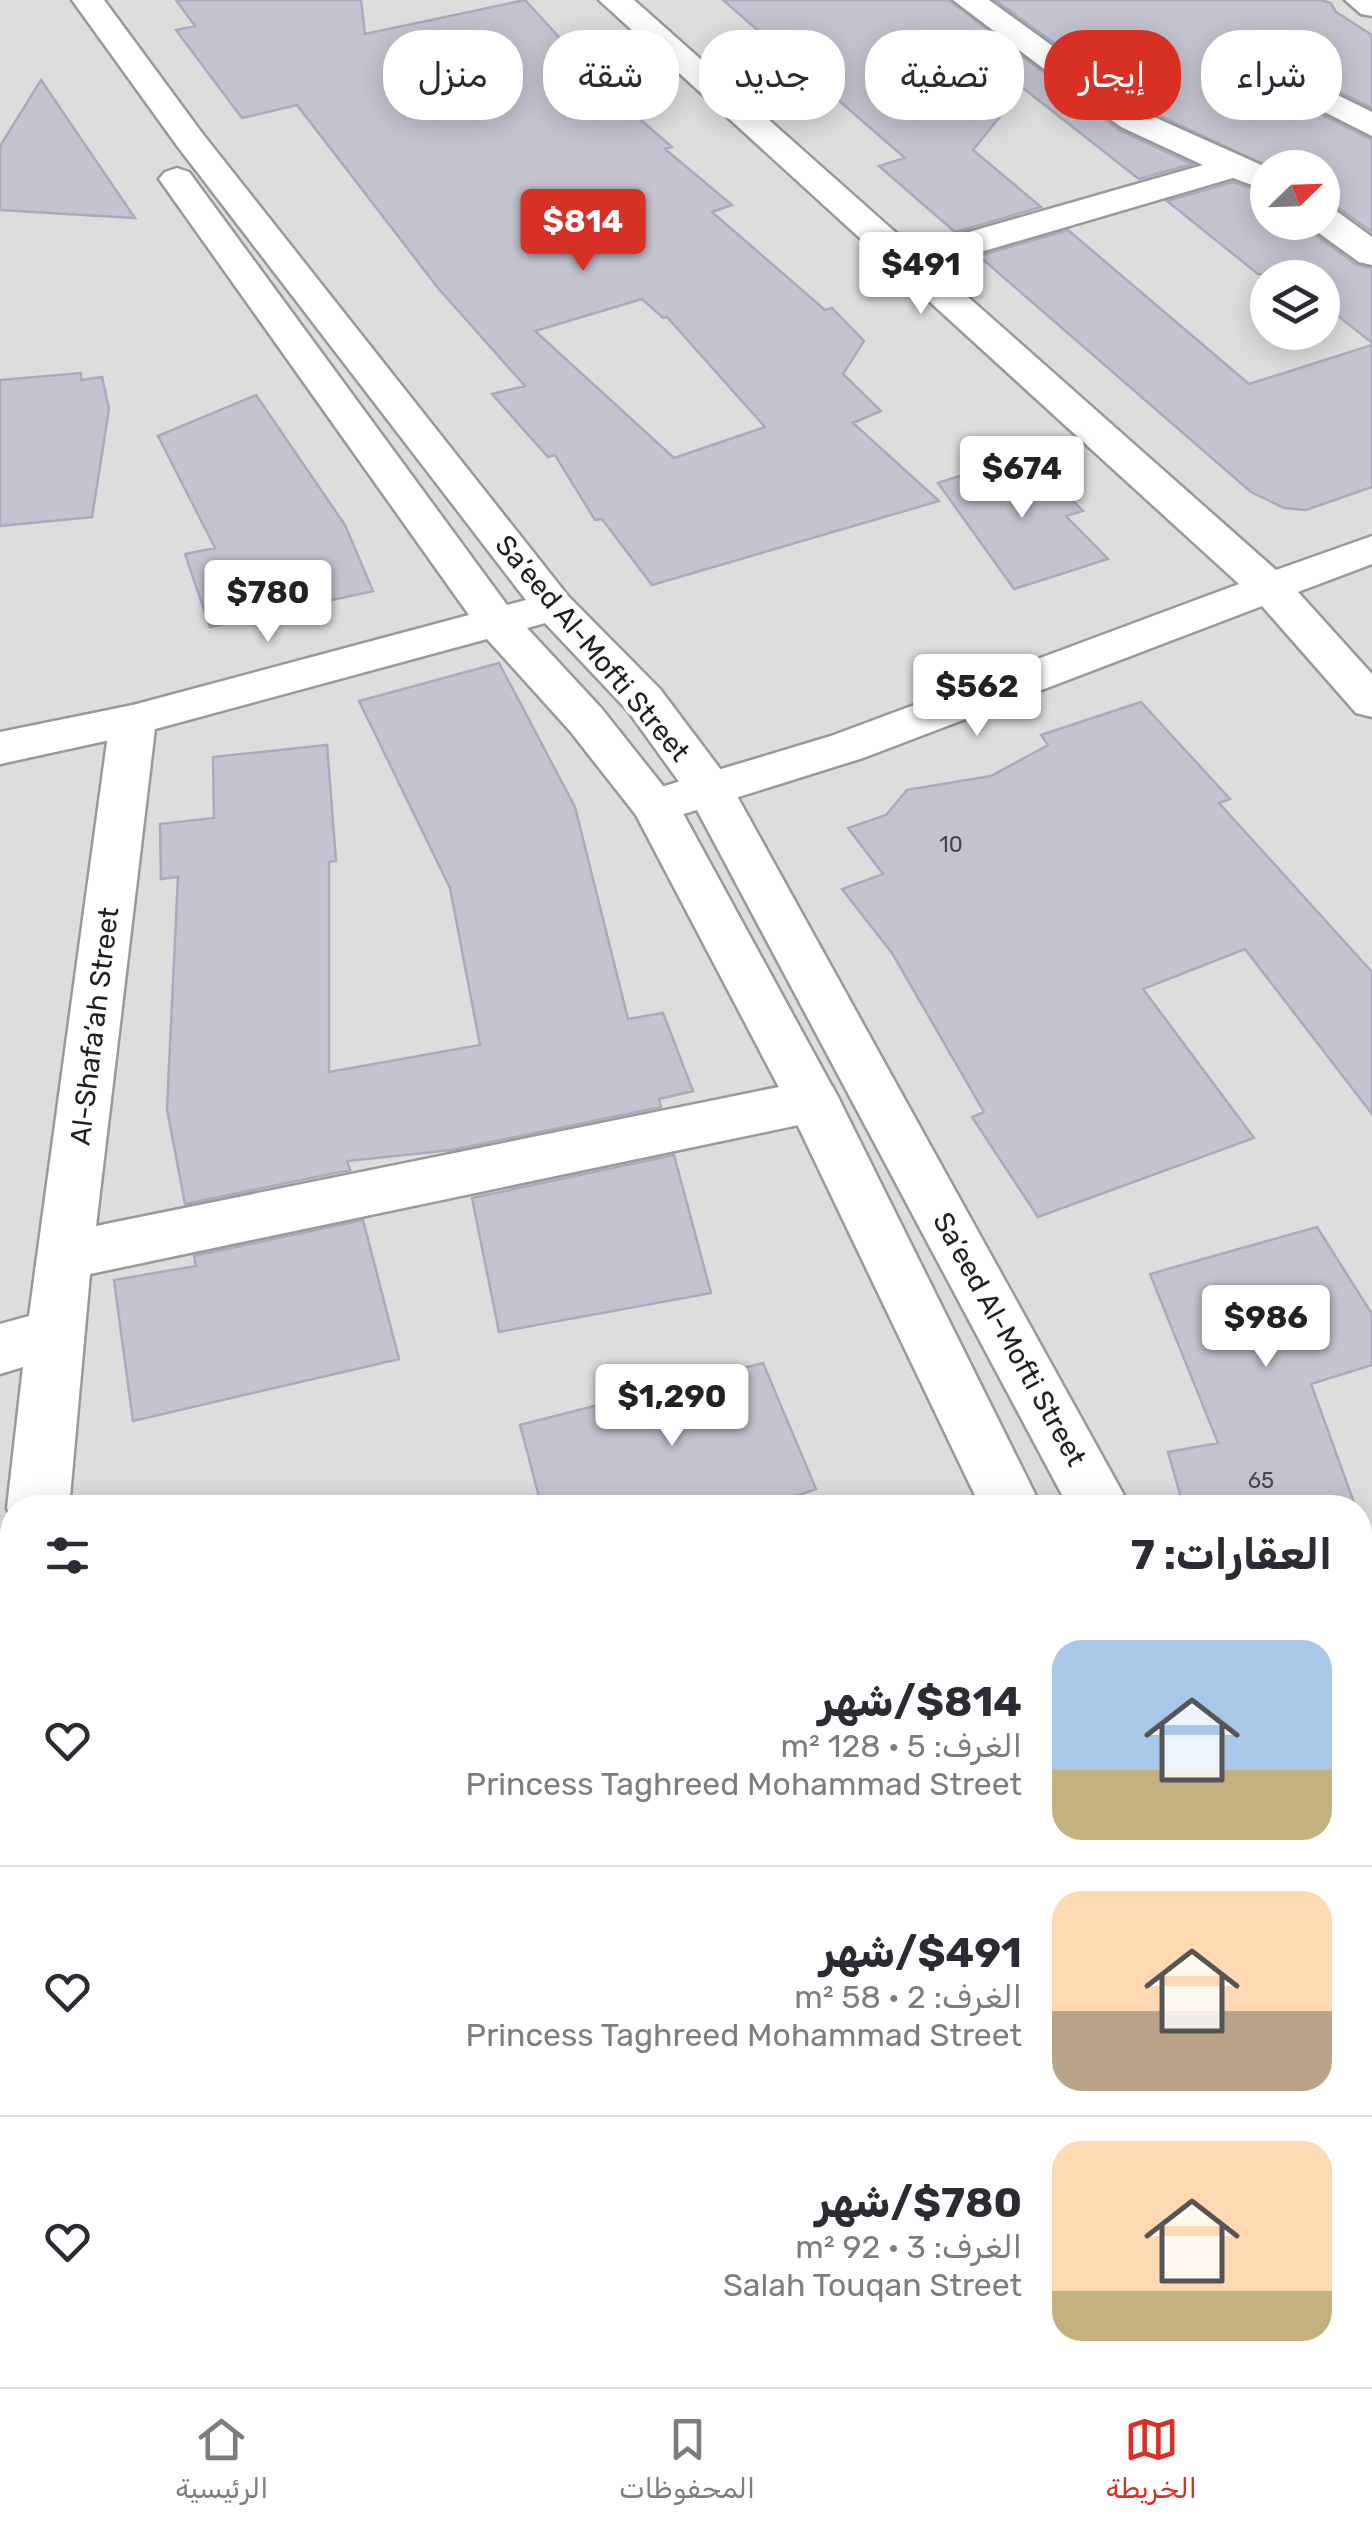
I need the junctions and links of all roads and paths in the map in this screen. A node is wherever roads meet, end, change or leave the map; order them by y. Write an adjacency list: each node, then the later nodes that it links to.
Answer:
1 (53, 0): 17 (street, Sa’eed Al-Mofti Street)
2 (88, 0): 16 (street, Sa’eed Al-Mofti Street)
3 (616, 0): 13 (street)
4 (969, 0): 9 (street)
5 (1360, 0): 6 (street)
6 (1372, 7)
7 (1342, 110): 8 (street)
8 (1372, 126)
9 (1250, 172)
10 (1250, 174): 13 (street)
11 (1340, 231): 12 (street)
12 (1372, 254)
13 (909, 261): 15 (street)
14 (1372, 549): 15 (street)
15 (1269, 587): 18 (street); 21 (street)
16 (553, 606): 17 (street); 21 (street, Sa’eed Al-Mofti Street)
17 (498, 624): 19 (street); 22 (street, Sa’eed Al-Mofti Street)
18 (1372, 702)
19 (133, 720): 20 (street); 24 (street, Al-Shafa‘ah Street)
20 (0, 748)
21 (710, 790): 22 (street); 29 (street, Sa’eed Al-Mofti Street)
22 (655, 806): 23 (street, Sa’eed Al-Mofti Street)
23 (813, 1101): 24 (street); 28 (street, Sa’eed Al-Mofti Street)
24 (64, 1256): 25 (street, Al-Shafa‘ah Street)
25 (57, 1332): 26 (street); 27 (street, Al-Shafa‘ah Street)
26 (0, 1349)
27 (39, 1495)
28 (1006, 1495)
29 (1094, 1495)

